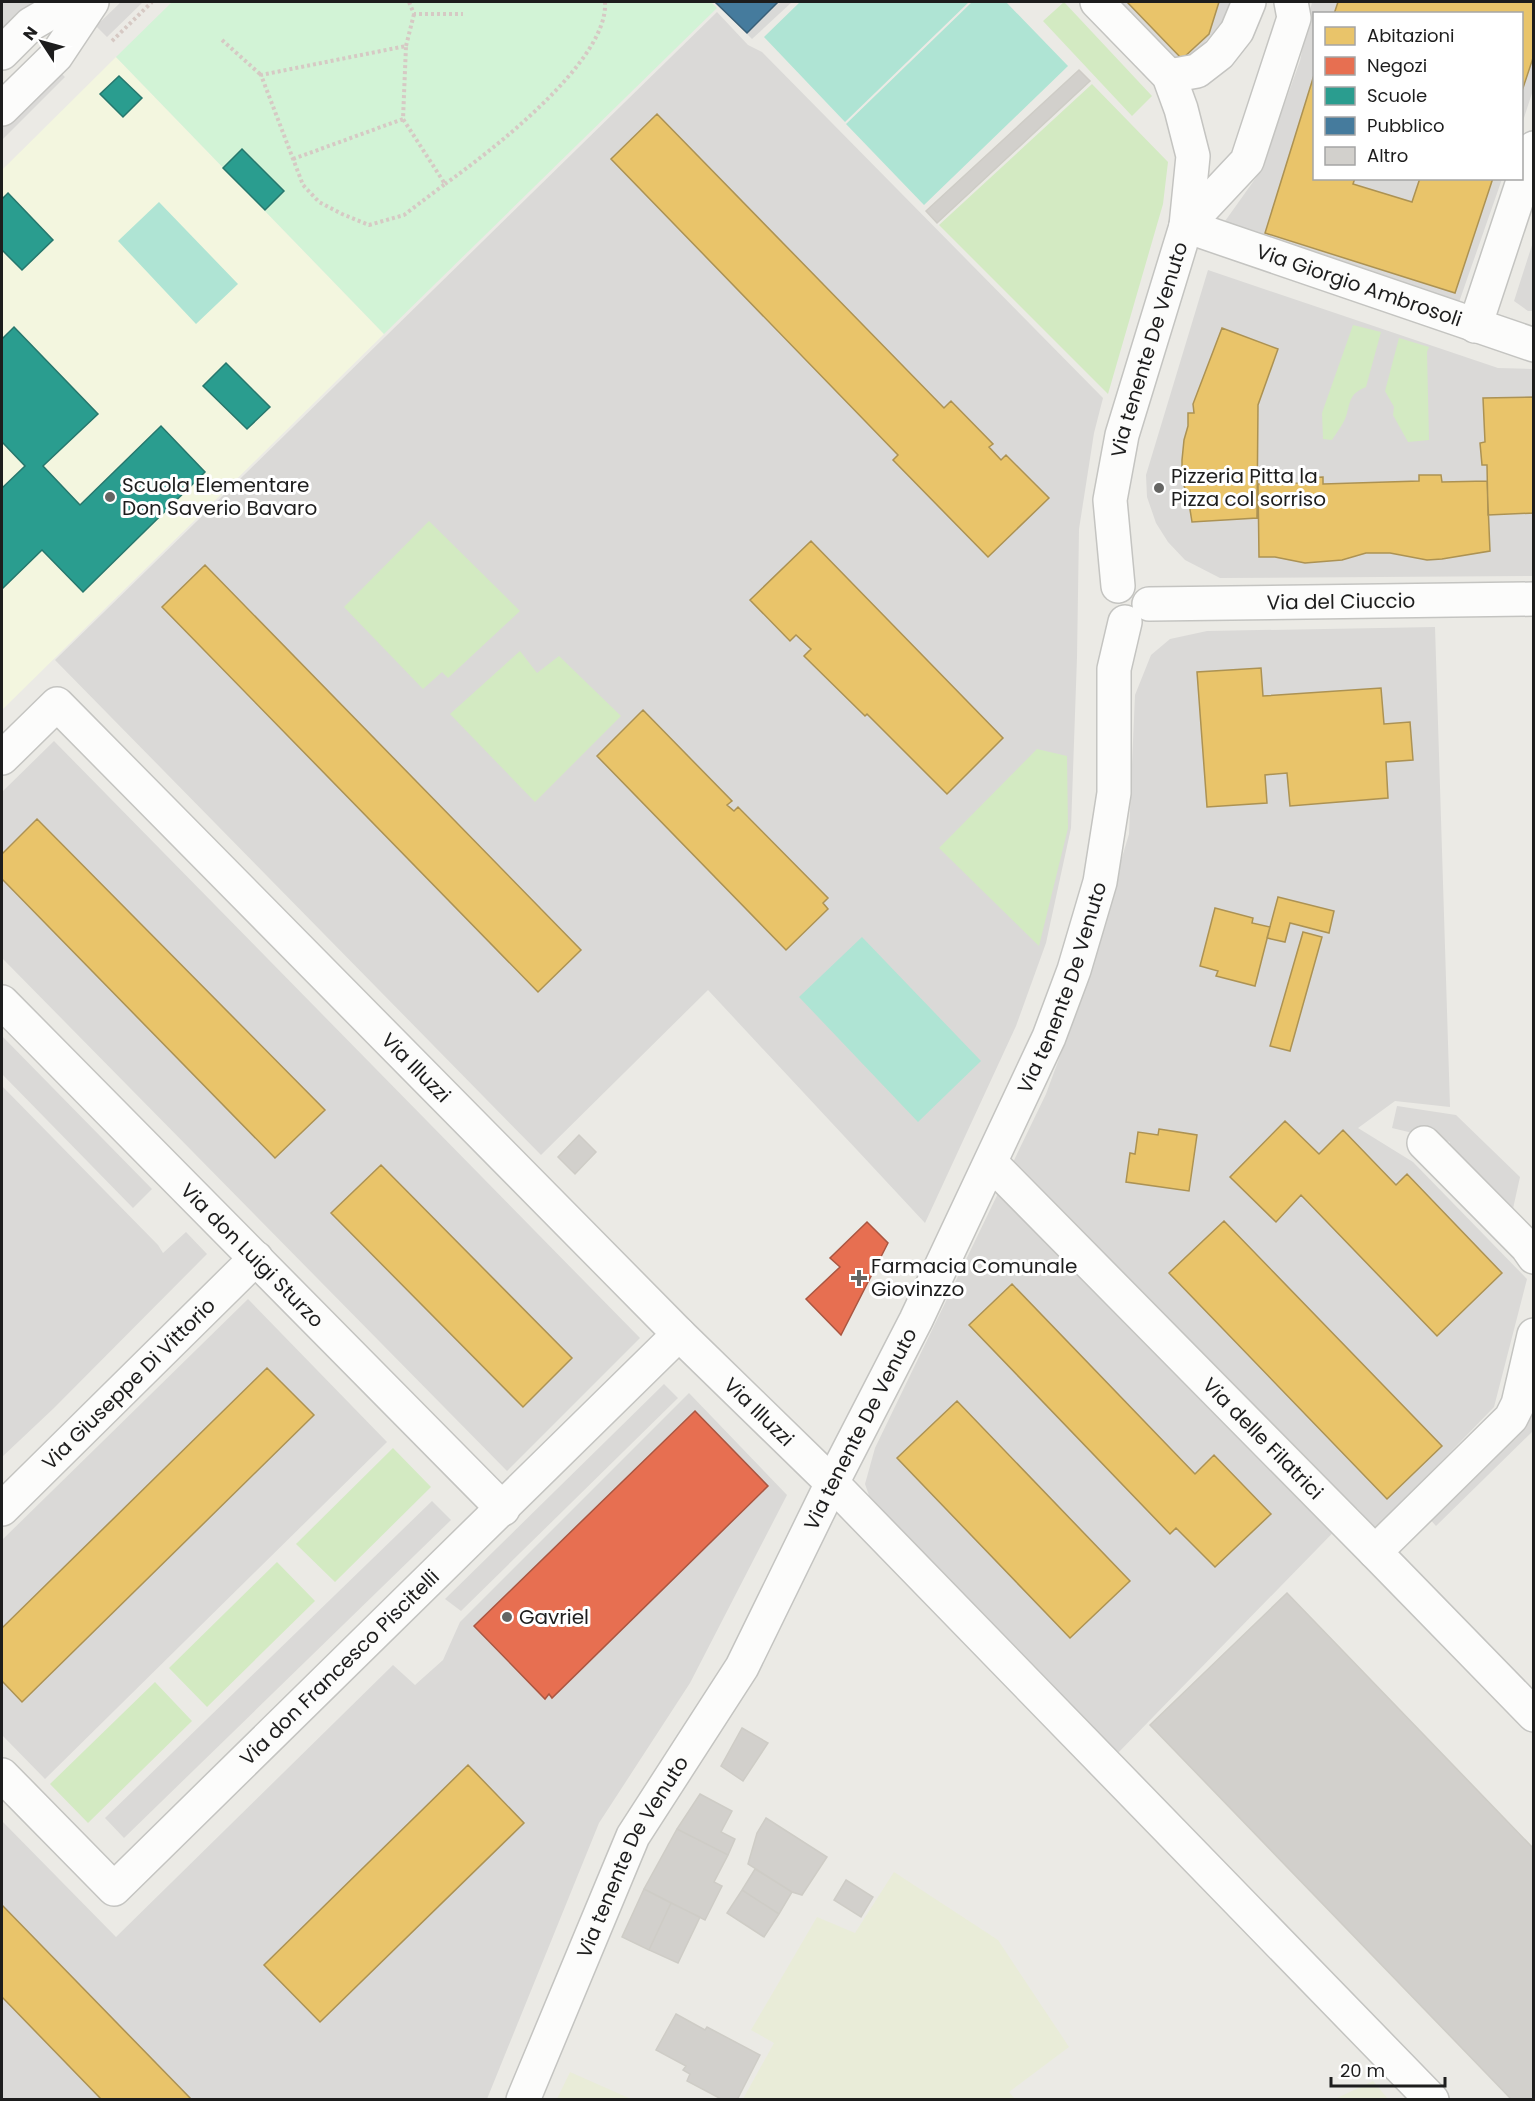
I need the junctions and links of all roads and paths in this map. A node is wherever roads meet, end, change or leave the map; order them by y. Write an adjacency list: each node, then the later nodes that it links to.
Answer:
1 (69, 2): 12 (street)
2 (92, 2): 15 (street)
3 (409, 2): 8 (path)
4 (605, 2): 21 (path)
5 (1098, 2): 14 (street)
6 (1249, 2): 14 (street)
7 (1291, 2): 22 (street, Via tenente De Venuto)
8 (414, 14): 9 (path); 11 (path)
9 (464, 14)
10 (222, 40): 13 (path)
11 (406, 46): 13 (path); 16 (path)
12 (2, 53)
13 (261, 75): 18 (path)
14 (1169, 76): 22 (street)
15 (2, 109)
16 (403, 119): 18 (path); 21 (path)
17 (1533, 148): 19 (street)
18 (293, 159): 21 (path)
19 (1523, 179)
20 (1523, 180): 23 (street)
21 (445, 184)
22 (1186, 226): 23 (street, Via Giorgio Ambrosoli); 26 (street, Via tenente De Venuto)
23 (1475, 326): 24 (street, Via Giorgio Ambrosoli)
24 (1533, 345)
25 (1533, 599): 26 (street, Via del Ciuccio)
26 (1137, 613): 30 (street, Via tenente De Venuto)
27 (2, 758): 33 (street, Via Illuzzi)
28 (2, 1002): 32 (street, Via don Luigi Sturzo)
29 (1424, 1143): 31 (street)
30 (991, 1163): 35 (street, Via tenente De Venuto); 38 (street, Via delle Filatrici)
31 (1533, 1257)
32 (256, 1258): 36 (street, Via Giuseppe Di Vittorio); 37 (street, Via don Luigi Sturzo)
33 (679, 1334): 35 (street, Via Illuzzi); 37 (street, Via don Francesco Piscitelli)
34 (1533, 1335): 38 (street)
35 (832, 1483): 41 (street, Via tenente De Venuto); 42 (street, Via Illuzzi)
36 (2, 1509)
37 (503, 1509): 40 (street, Via don Francesco Piscitelli)
38 (1375, 1552): 39 (street, Via delle Filatrici)
39 (1533, 1715)
40 (2, 1774)
41 (523, 2100)
42 (1432, 2100)

